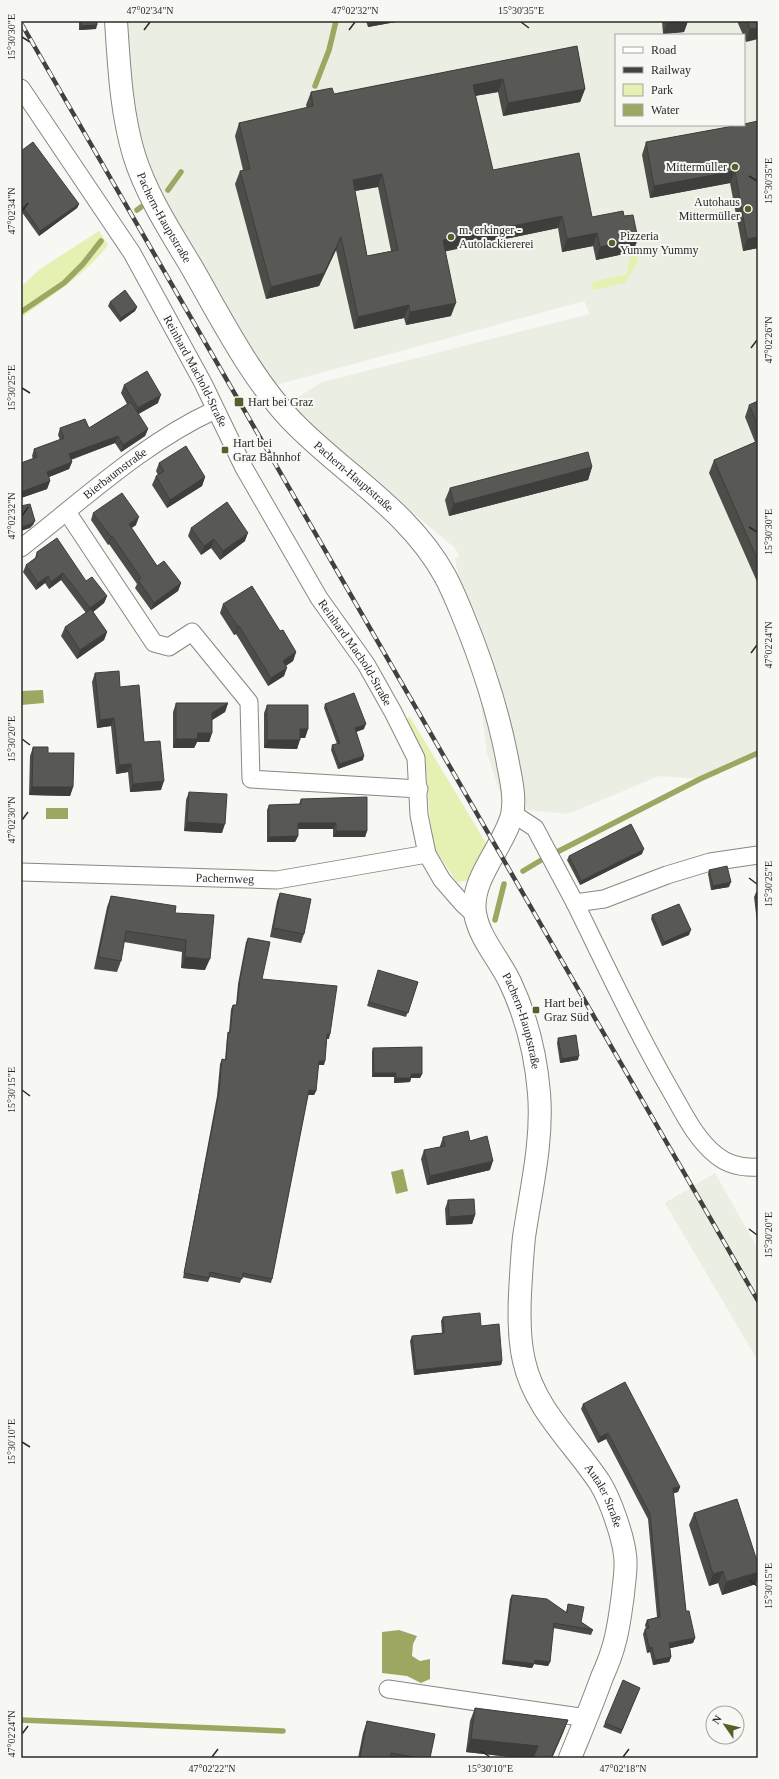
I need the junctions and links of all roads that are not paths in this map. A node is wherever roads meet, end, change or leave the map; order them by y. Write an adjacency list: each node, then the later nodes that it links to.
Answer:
1 (116, 21): 7 (main road, Pachern-Hauptstraße)
2 (21, 88): 3 (street, Reinhard Machold-Straße)
3 (215, 410): 4 (street, Bierbaumstraße); 6 (street, Reinhard Machold-Straße)
4 (67, 512): 5 (street, Bierbaumstraße); 6 (street)
5 (21, 548)
6 (419, 789): 8 (street, Reinhard Machold-Straße)
7 (512, 813): 11 (street); 12 (main road, Pachern-Hauptstraße)
8 (427, 854): 10 (street, Pachernweg); 12 (street, Reinhard Machold-Straße)
9 (758, 855): 11 (street)
10 (21, 872)
11 (575, 903): 13 (street)
12 (475, 915): 14 (main road, Pachern-Hauptstraße)
13 (758, 1167)
14 (523, 1243): 16 (main road, Autaler Straße)
15 (388, 1689): 16 (street)
16 (587, 1718): 17 (main road, Autaler Straße)
17 (570, 1758)

